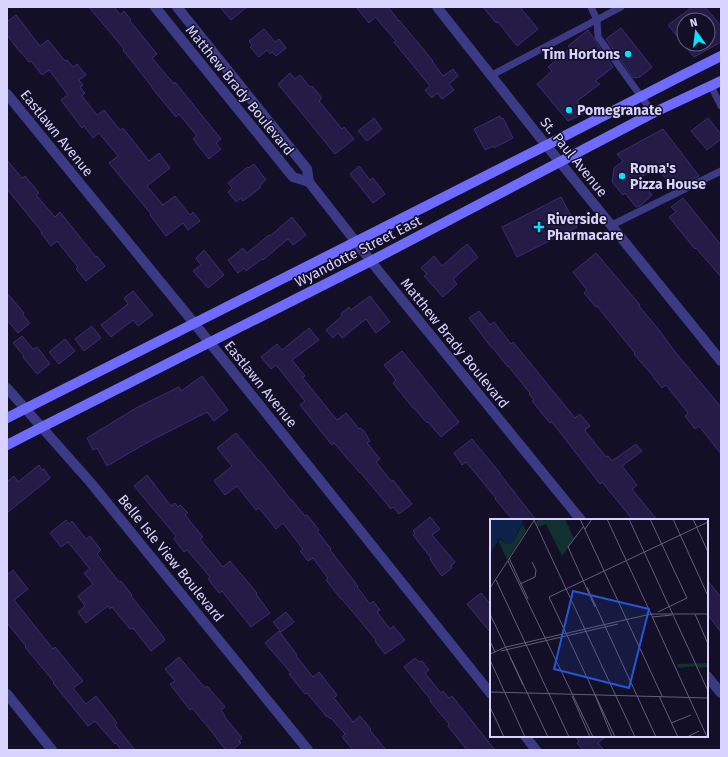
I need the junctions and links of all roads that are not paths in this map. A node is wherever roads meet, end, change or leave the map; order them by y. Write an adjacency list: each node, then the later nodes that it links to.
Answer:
1 (155, 7): 18 (street, Matthew Brady Boulevard)
2 (177, 7): 18 (street, Matthew Brady Boulevard)
3 (437, 7): 8 (street, St. Paul Avenue)
4 (591, 7): 6 (lane)
5 (621, 7): 6 (lane)
6 (597, 20): 8 (lane); 12 (lane)
7 (721, 56): 12 (main road, Wyandotte Street East)
8 (492, 75): 15 (street, St. Paul Avenue)
9 (721, 81): 10 (main road, Wyandotte Street East)
10 (711, 86): 13 (lane); 14 (main road, Wyandotte Street East)
11 (7, 94): 22 (street, Eastlawn Avenue)
12 (641, 96): 14 (lane); 15 (main road, Wyandotte Street East)
13 (721, 106)
14 (652, 113): 16 (main road, Wyandotte Street East)
15 (547, 145): 16 (street, St. Paul Avenue); 20 (main road, Wyandotte Street East)
16 (560, 162): 19 (street, St. Paul Avenue); 21 (main road, Wyandotte Street East)
17 (721, 171): 19 (lane)
18 (309, 182): 20 (street, Matthew Brady Boulevard)
19 (612, 226): 24 (street, St. Paul Avenue)
20 (356, 242): 21 (street, Matthew Brady Boulevard); 22 (main road, Wyandotte Street East)
21 (371, 261): 23 (main road, Wyandotte Street East); 30 (street, Matthew Brady Boulevard)
22 (194, 323): 23 (street, Eastlawn Avenue); 26 (main road, Wyandotte Street East)
23 (210, 343): 28 (main road, Wyandotte Street East); 32 (street, Eastlawn Avenue)
24 (721, 361)
25 (7, 388): 26 (street, Belle Isle View Boulevard)
26 (25, 409): 27 (main road, Wyandotte Street East); 28 (street, Belle Isle View Boulevard)
27 (7, 418)
28 (42, 426): 29 (main road, Wyandotte Street East); 37 (street, Belle Isle View Boulevard)
29 (7, 445)
30 (580, 519)
31 (708, 677): 33 (street)
32 (490, 693)
33 (721, 693)
34 (7, 694): 36 (street)
35 (526, 737): 38 (street)
36 (52, 750)
37 (308, 750)
38 (536, 750)

